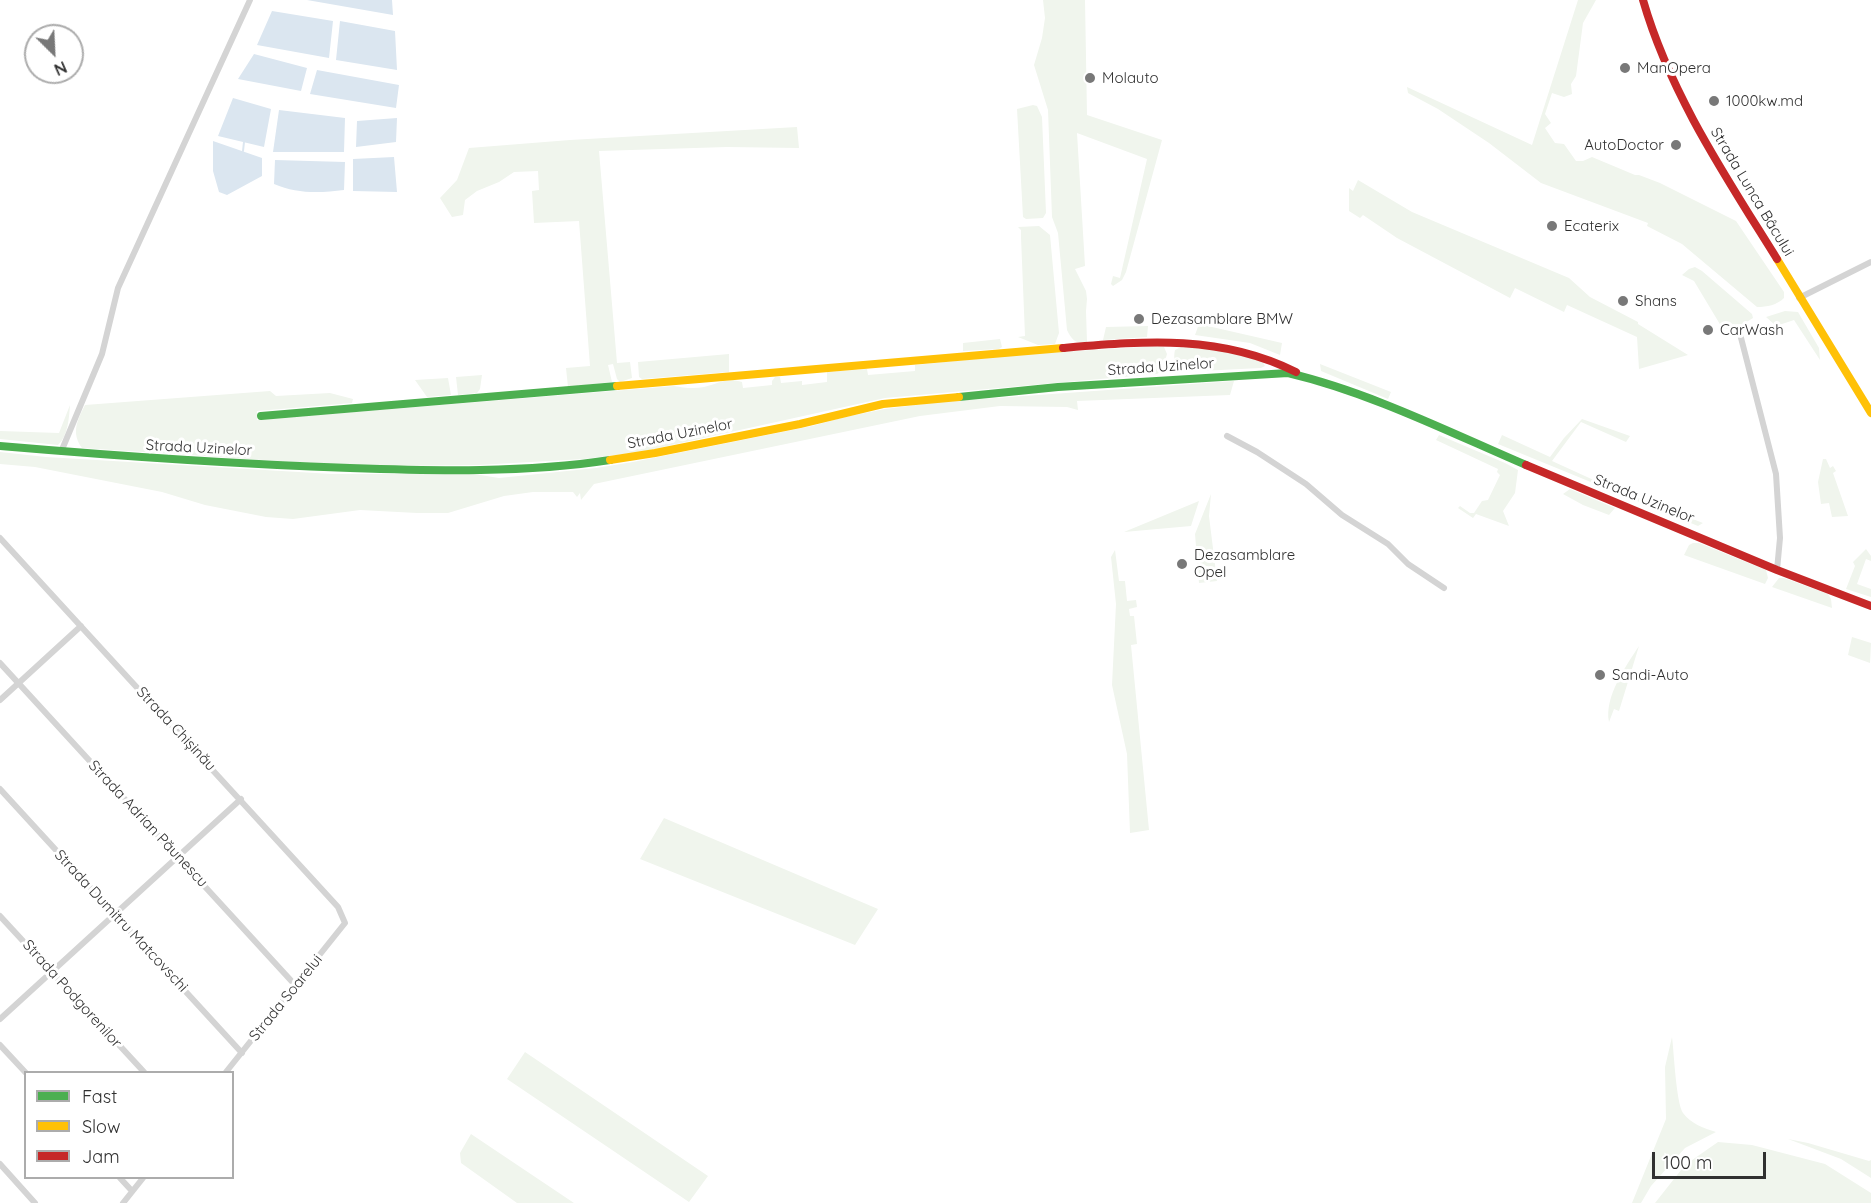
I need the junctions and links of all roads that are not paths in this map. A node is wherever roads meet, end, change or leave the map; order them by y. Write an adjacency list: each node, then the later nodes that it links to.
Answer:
1 (250, 0): 11 (street)
2 (1643, 0): 4 (street, Strada Lunca Bâcului)
3 (1871, 262): 4 (street)
4 (1799, 297): 7 (street, Strada Lunca Bâcului)
5 (1739, 330): 13 (street)
6 (1300, 375): 8 (street, Strada Uzinelor); 11 (street, Strada Uzinelor); 13 (street, Strada Uzinelor)
7 (1871, 413)
8 (261, 416)
9 (1227, 436): 14 (street)
10 (0, 446): 11 (street, Strada Uzinelor)
11 (61, 452)
12 (0, 538): 16 (street, Strada Chișinău)
13 (1777, 570): 15 (street, Strada Uzinelor)
14 (1444, 588)
15 (1871, 606)
16 (81, 626): 18 (street); 21 (street, Strada Chișinău)
17 (0, 663): 18 (street, Strada Adrian Păunescu)
18 (18, 683): 19 (street); 22 (street, Strada Adrian Păunescu)
19 (0, 700)
20 (0, 789): 23 (street, Strada Dumitru Matcovschi)
21 (241, 799): 22 (street); 25 (street, Strada Chișinău)
22 (178, 857): 23 (street); 27 (street, Strada Adrian Păunescu)
23 (115, 915): 26 (street); 30 (street, Strada Dumitru Matcovschi)
24 (0, 916): 26 (street, Strada Podgorenilor)
25 (345, 923): 27 (street, Strada Soarelui)
26 (52, 972): 28 (street); 32 (street, Strada Podgorenilor)
27 (296, 986): 30 (street, Strada Soarelui)
28 (0, 1019)
29 (0, 1045): 31 (street)
30 (242, 1053): 33 (street, Strada Soarelui)
31 (24, 1071)
32 (143, 1071)
33 (227, 1071)
34 (0, 1164): 38 (street)
35 (121, 1179): 37 (street)
36 (142, 1179): 37 (street)
37 (132, 1191): 39 (street)
38 (35, 1203)
39 (123, 1203)

